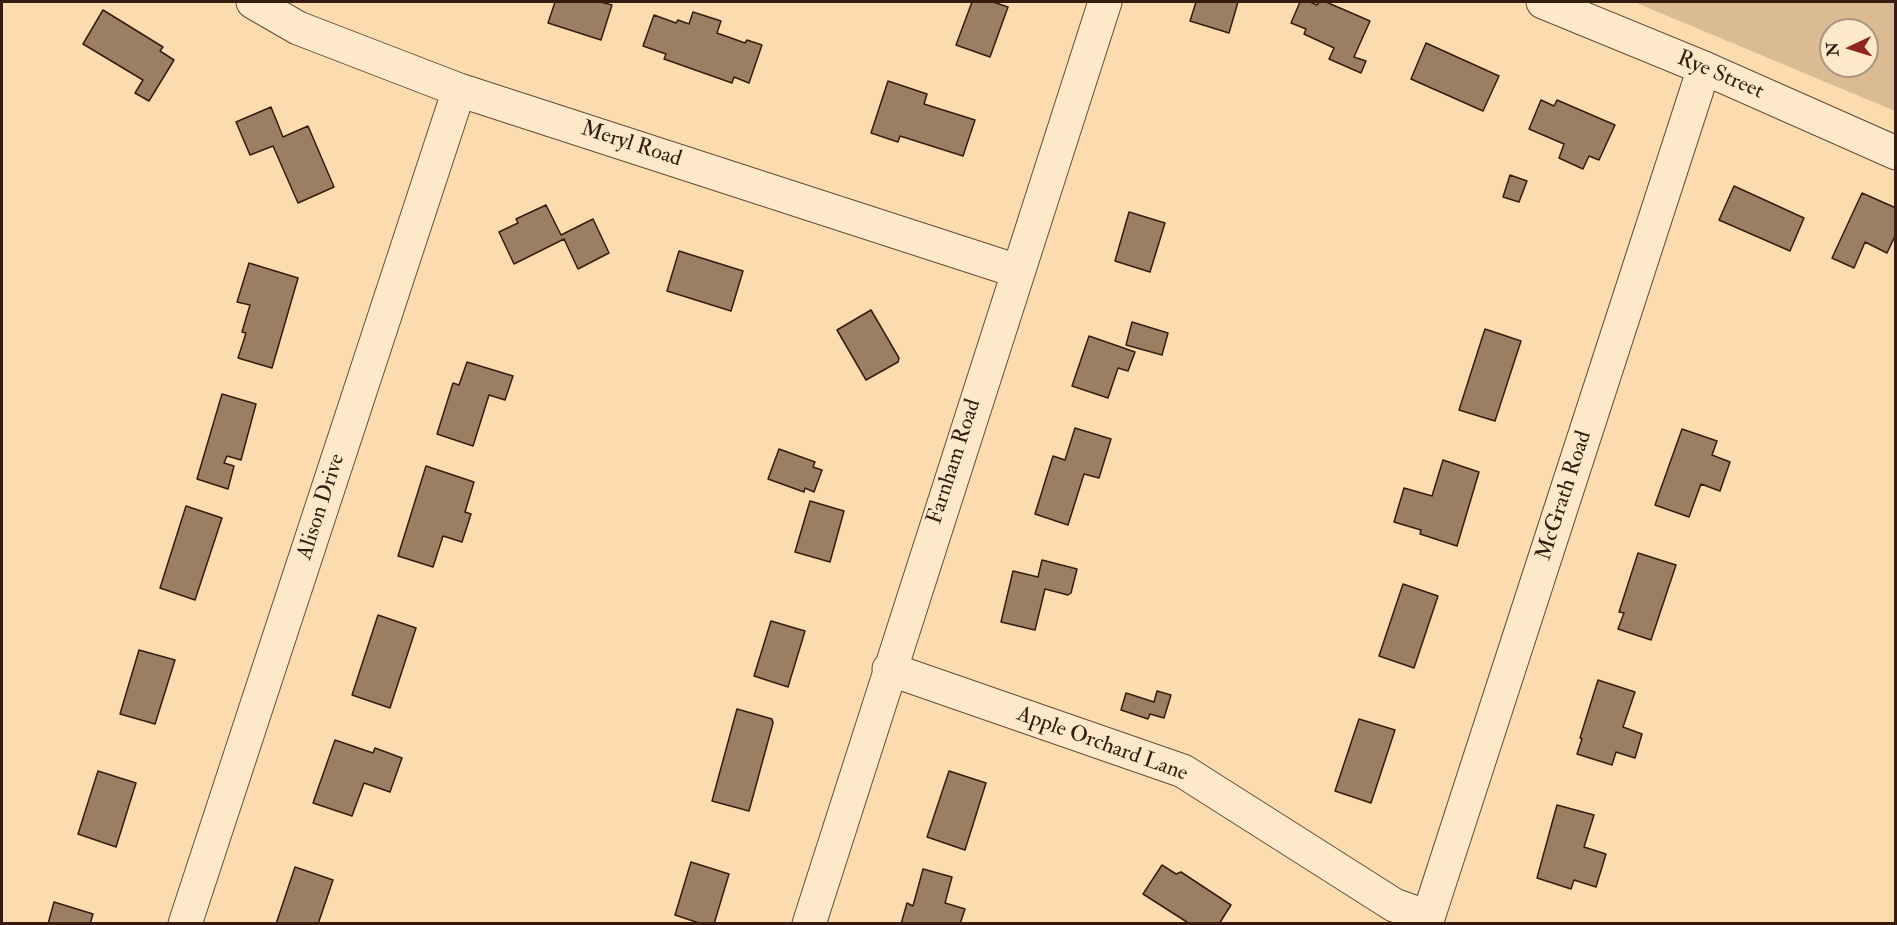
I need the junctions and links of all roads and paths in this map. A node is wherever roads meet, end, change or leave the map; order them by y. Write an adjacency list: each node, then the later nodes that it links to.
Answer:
1 (253, 2): 5 (street, Meryl Road)
2 (1105, 2): 7 (street, Farnham Road)
3 (1543, 2): 4 (street, Rye Street)
4 (1704, 68): 6 (street, Rye Street); 9 (street, McGrath Road)
5 (459, 90): 7 (street, Meryl Road); 10 (street, Alison Drive)
6 (1896, 153)
7 (1017, 270): 8 (street, Farnham Road)
8 (889, 669): 9 (street, Apple Orchard Lane); 11 (street, Farnham Road)
9 (1427, 920)
10 (185, 924)
11 (808, 924)

